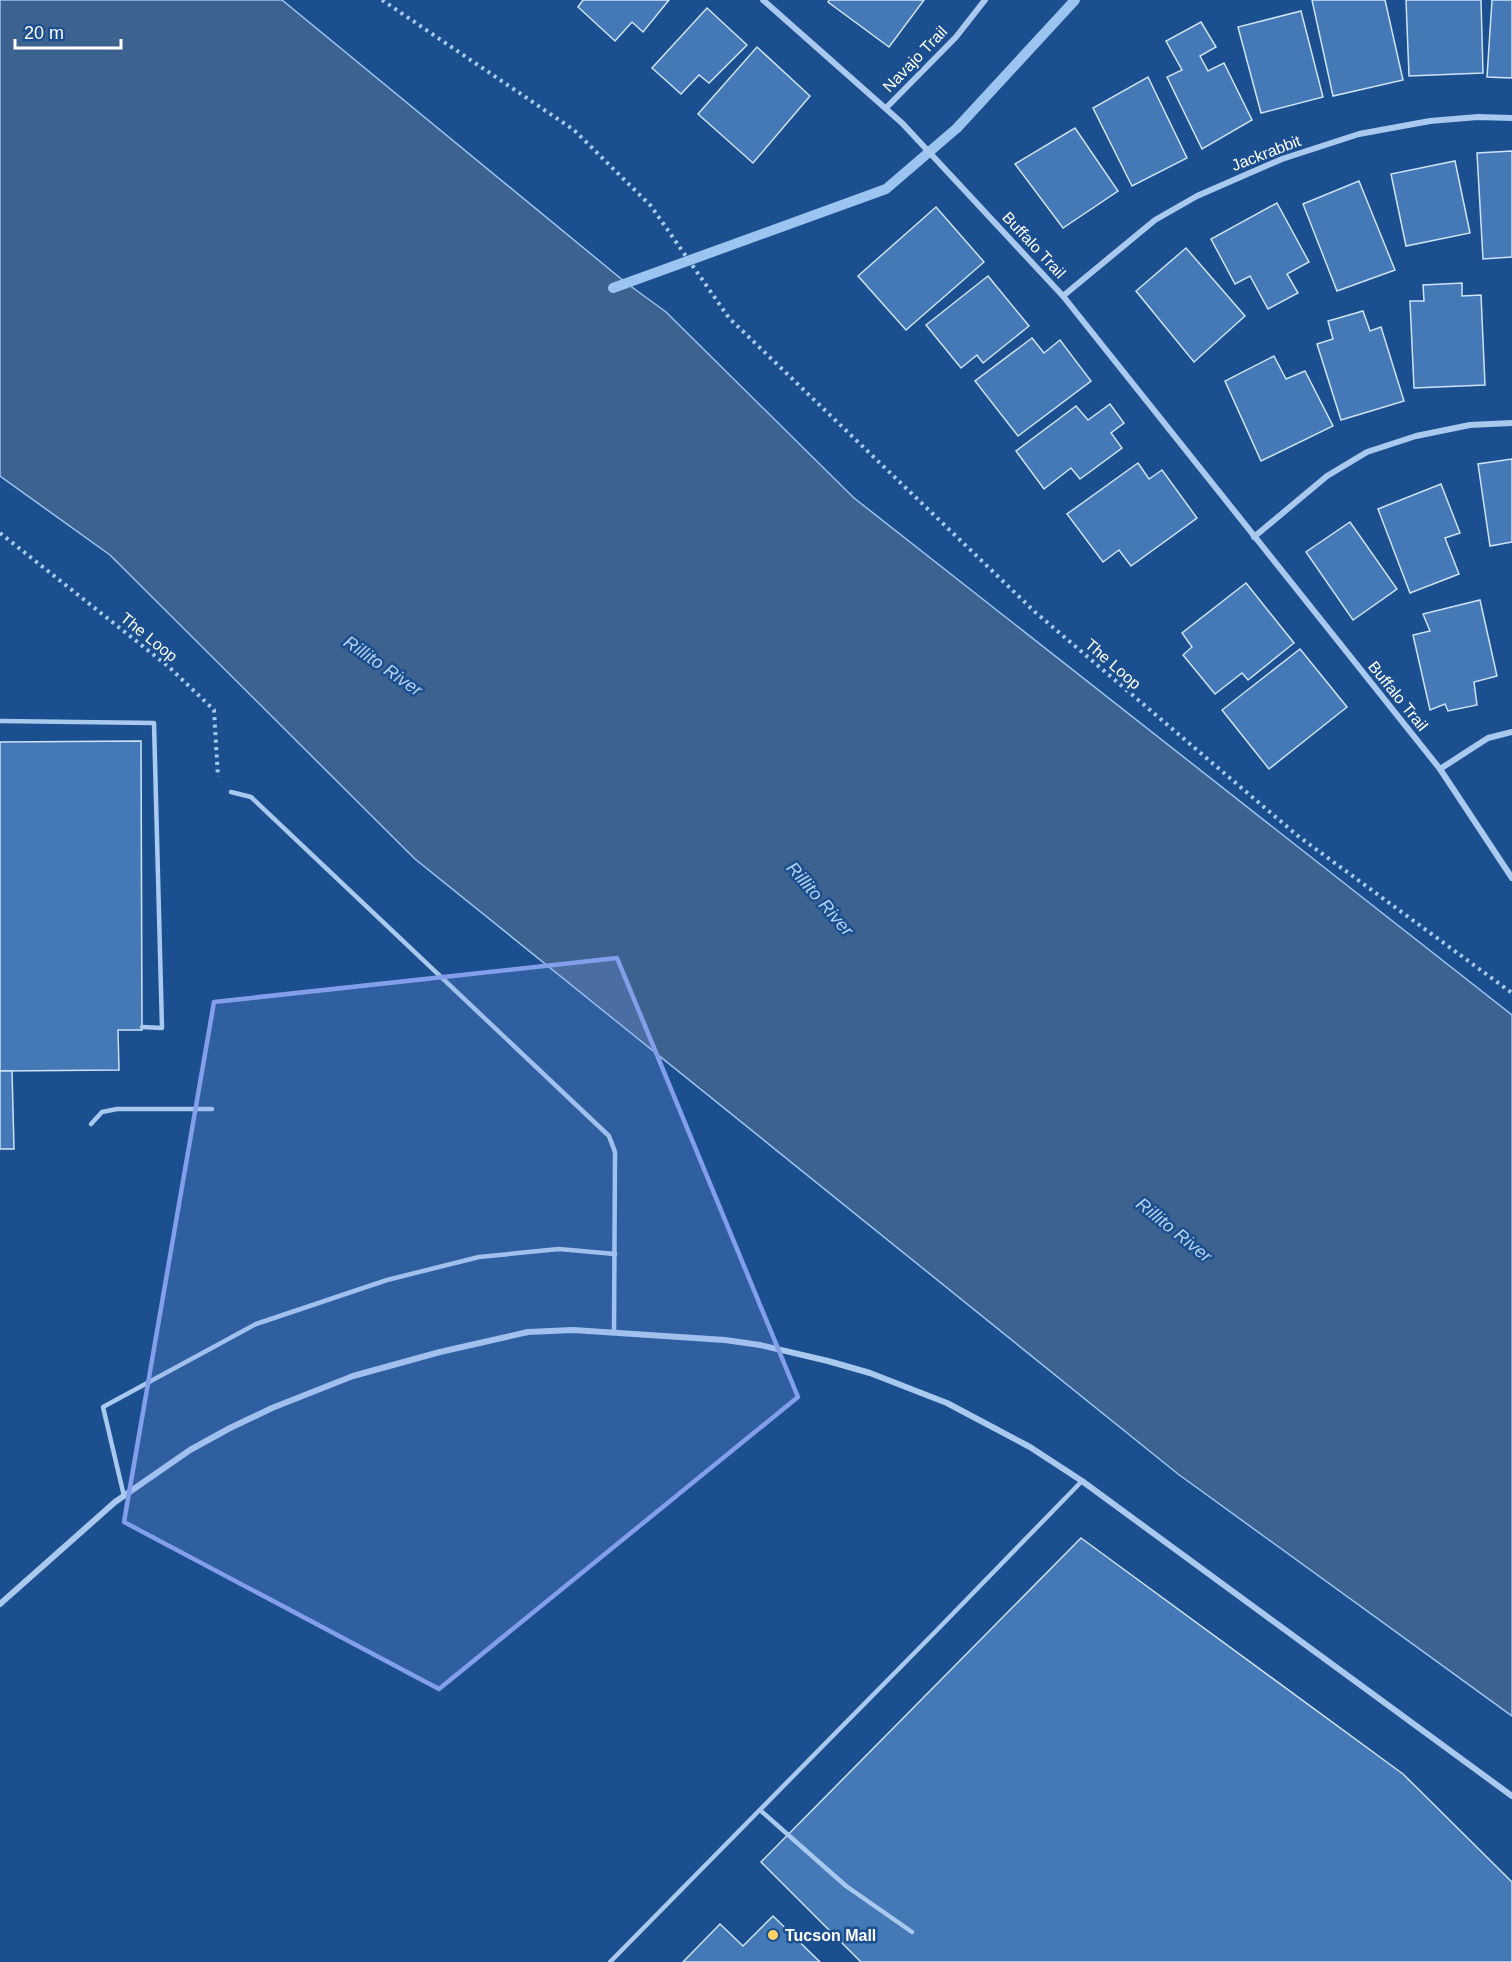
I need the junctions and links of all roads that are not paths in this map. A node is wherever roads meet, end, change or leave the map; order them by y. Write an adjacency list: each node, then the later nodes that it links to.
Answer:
1 (763, 0): 3 (street, Buffalo Trail)
2 (985, 0): 3 (street, Navajo Trail)
3 (885, 108): 5 (street, Buffalo Trail)
4 (1512, 118): 5 (street, Jackrabbit)
5 (1063, 296): 7 (street, Buffalo Trail)
6 (1512, 423): 7 (street)
7 (1254, 537): 10 (street, Buffalo Trail)
8 (0, 721): 13 (lane)
9 (1512, 732): 10 (street)
10 (1440, 769): 12 (street, Buffalo Trail)
11 (231, 792): 16 (lane)
12 (1512, 878)
13 (142, 1027)
14 (212, 1108): 15 (lane)
15 (91, 1124)
16 (615, 1254): 17 (lane); 19 (lane)
17 (614, 1332): 18 (street); 19 (street)
18 (1082, 1481): 21 (street); 22 (lane)
19 (124, 1496): 20 (street)
20 (0, 1603)
21 (1512, 1796)
22 (760, 1810): 23 (lane); 24 (lane)
23 (912, 1932)
24 (610, 1962)

